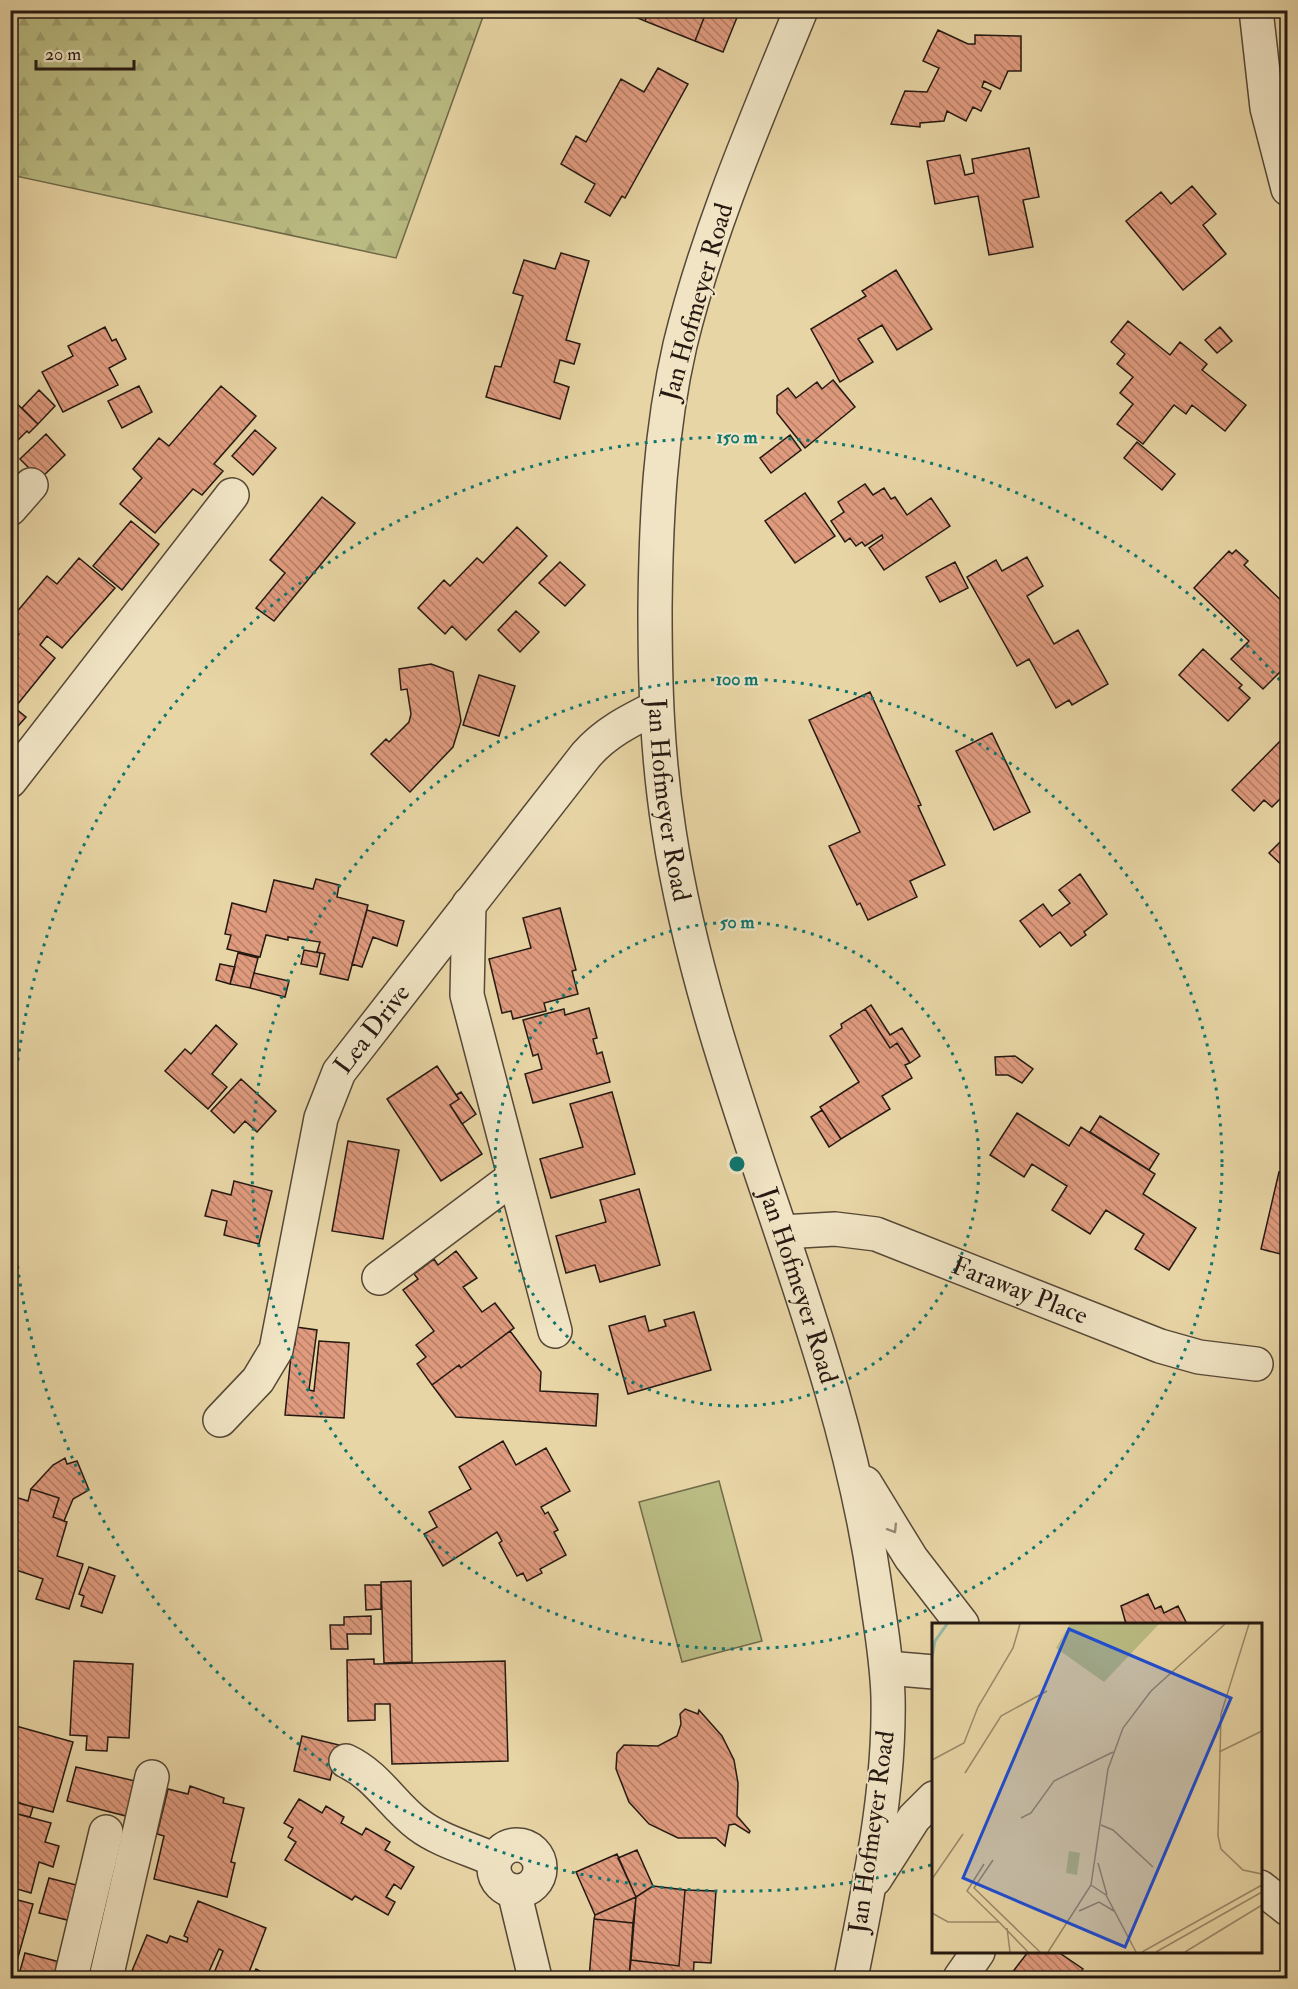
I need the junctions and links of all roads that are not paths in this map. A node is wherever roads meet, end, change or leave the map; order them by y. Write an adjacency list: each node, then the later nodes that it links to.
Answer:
1 (801, 10): 7 (street, Jan Hofmeyer Road)
2 (1256, 10): 3 (street)
3 (1287, 189)
4 (31, 485): 6 (street)
5 (232, 495): 8 (street)
6 (10, 510)
7 (655, 708): 9 (street, Lea Drive); 11 (street, Jan Hofmeyer Road)
8 (10, 781)
9 (469, 904): 10 (street); 15 (street, Lea Drive)
10 (514, 1177): 12 (street); 13 (street)
11 (782, 1232): 14 (street, Faraway Place); 16 (street, Jan Hofmeyer Road)
12 (379, 1278)
13 (555, 1331)
14 (1256, 1364)
15 (220, 1420)
16 (851, 1461): 17 (street, one-way to 17); 18 (street, Jan Hofmeyer Road)
17 (961, 1623)
18 (887, 1668): 19 (street); 25 (street, Jan Hofmeyer Road)
19 (932, 1672)
20 (346, 1761): 30 (street)
21 (152, 1777): 29 (street)
22 (932, 1799): 25 (street)
23 (106, 1832): 28 (street)
24 (1262, 1889): 26 (street)
25 (868, 1890): 31 (street, Jan Hofmeyer Road)
26 (1287, 1909)
27 (977, 1953): 32 (street)
28 (71, 1978)
29 (106, 1978)
30 (535, 1978)
31 (851, 1978)
32 (960, 1978)

